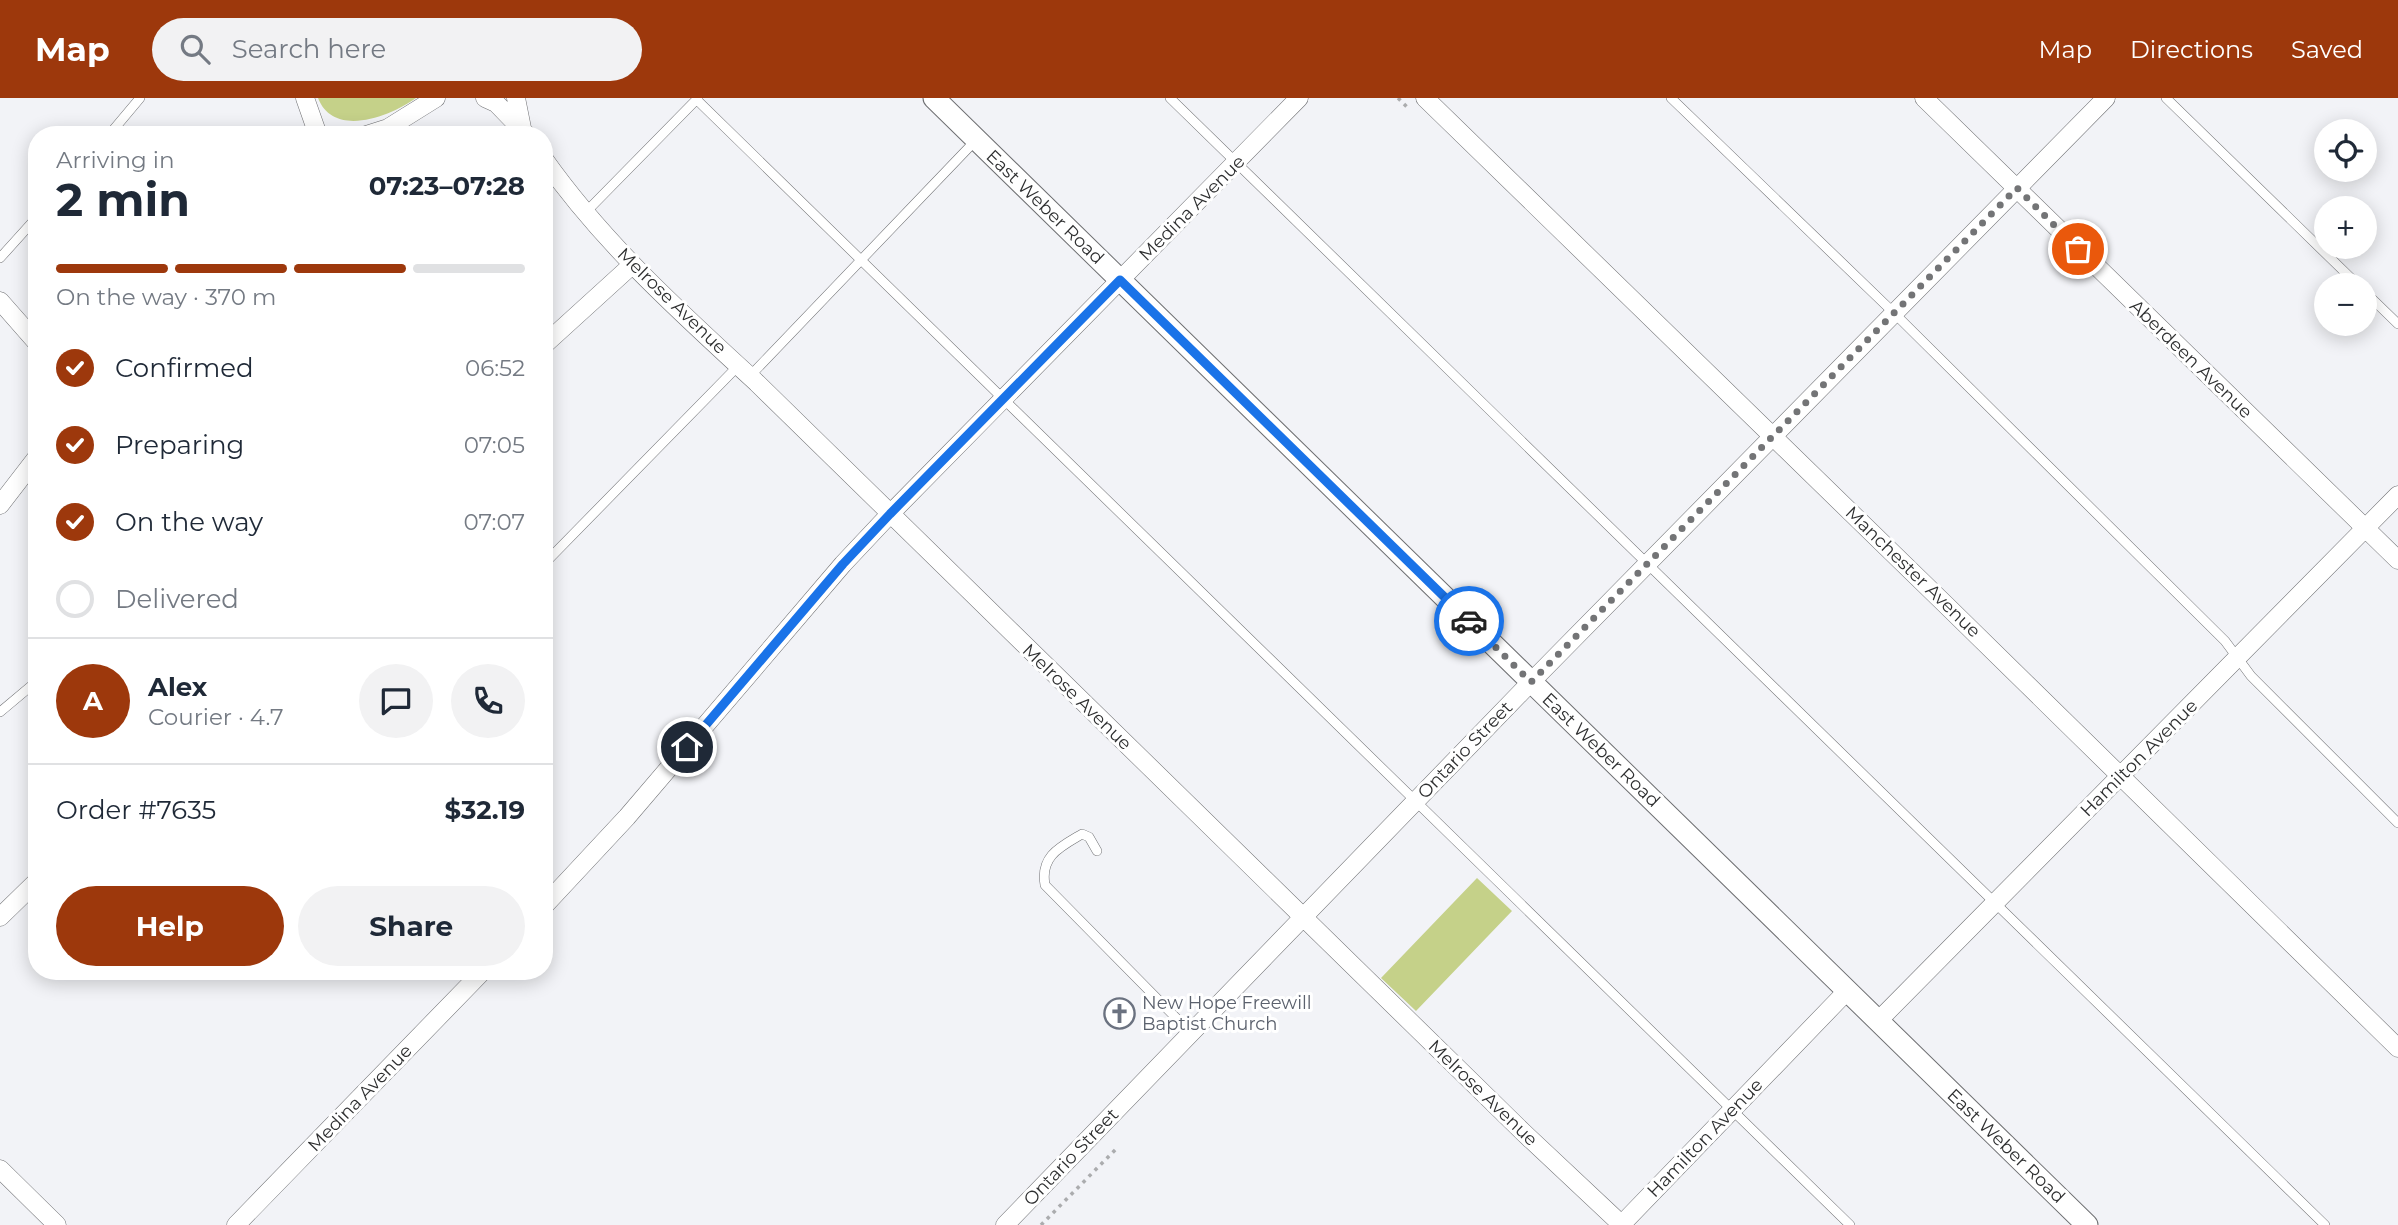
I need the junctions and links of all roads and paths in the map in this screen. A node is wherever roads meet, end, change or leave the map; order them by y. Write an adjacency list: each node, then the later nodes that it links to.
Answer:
1 (140, 98): 18 (lane)
2 (305, 98): 19 (street)
3 (436, 98): 20 (street)
4 (487, 98): 5 (street); 21 (street)
5 (496, 98)
6 (516, 98): 22 (street)
7 (934, 98): 23 (street, East Weber Road)
8 (1170, 98): 24 (lane)
9 (1299, 98): 24 (street, Medina Avenue)
10 (1398, 98): 17 (path)
11 (1425, 98): 42 (street, Manchester Avenue)
12 (1671, 98): 36 (lane)
13 (1924, 98): 26 (street, Aberdeen Avenue)
14 (2106, 98): 26 (street, Ontario Street)
15 (2166, 98): 32 (lane)
16 (697, 99): 27 (lane); 30 (lane)
17 (1410, 111)
18 (117, 126)
19 (315, 126)
20 (391, 126)
21 (520, 126)
22 (524, 126)
23 (976, 140): 30 (lane); 33 (street, East Weber Road)
24 (1237, 163): 33 (street, Medina Avenue); 50 (lane)
25 (553, 176): 27 (street, Melrose Avenue)
26 (2017, 188): 36 (street, Ontario Street); 47 (street, Aberdeen Avenue)
27 (586, 213): 31 (street, Melrose Avenue)
28 (28, 226): 29 (lane)
29 (0, 258)
30 (861, 261): 40 (lane); 41 (lane)
31 (632, 265): 39 (street); 40 (street, Melrose Avenue)
32 (2346, 273)
33 (1120, 280): 41 (street, Medina Avenue); 52 (street, East Weber Road)
34 (0, 301): 38 (street)
35 (2377, 304): 37 (lane)
36 (1894, 313): 42 (street, Ontario Street); 51 (lane)
37 (2398, 324)
38 (28, 333)
39 (553, 337)
40 (744, 371): 46 (street, Melrose Avenue); 48 (lane)
41 (1002, 398): 46 (street, Medina Avenue); 56 (lane)
42 (1772, 436): 50 (street, Ontario Street); 55 (street, Manchester Avenue)
43 (28, 469): 45 (street)
44 (2398, 495): 47 (street, Hamilton Avenue)
45 (0, 505)
46 (890, 514): 60 (street, Medina Avenue); 63 (street, Melrose Avenue)
47 (2365, 528): 49 (street, Aberdeen Avenue); 51 (street, Hamilton Avenue)
48 (553, 555)
49 (2398, 559)
50 (1647, 564): 52 (street, Ontario Street); 61 (lane)
51 (2238, 659): 55 (street, Hamilton Avenue); 57 (lane)
52 (1531, 682): 56 (street, Ontario Street); 65 (street, East Weber Road)
53 (28, 689): 54 (lane)
54 (0, 712)
55 (2122, 776): 61 (street, Hamilton Avenue); 68 (street, Manchester Avenue)
56 (1415, 801): 63 (street, Ontario Street); 69 (lane)
57 (2398, 823)
58 (1097, 851): 67 (lane)
59 (28, 890): 62 (street)
60 (553, 896)
61 (1994, 902): 66 (street, Hamilton Avenue); 79 (lane)
62 (0, 917)
63 (1303, 917): 67 (street, Ontario Street); 76 (street, Melrose Avenue)
64 (474, 980): 73 (street, Medina Avenue)
65 (1847, 990): 66 (street, East Weber Road); 69 (street, Hamilton Avenue)
66 (1878, 1021): 78 (street, East Weber Road)
67 (1191, 1033): 74 (street, Ontario Street)
68 (2398, 1048)
69 (1732, 1110): 76 (street, Hamilton Avenue); 77 (lane)
70 (1116, 1149): 75 (path)
71 (0, 1169): 72 (street)
72 (57, 1225)
73 (236, 1225)
74 (1005, 1225)
75 (1041, 1225)
76 (1622, 1225)
77 (1850, 1225)
78 (2087, 1225)
79 (2325, 1225)

